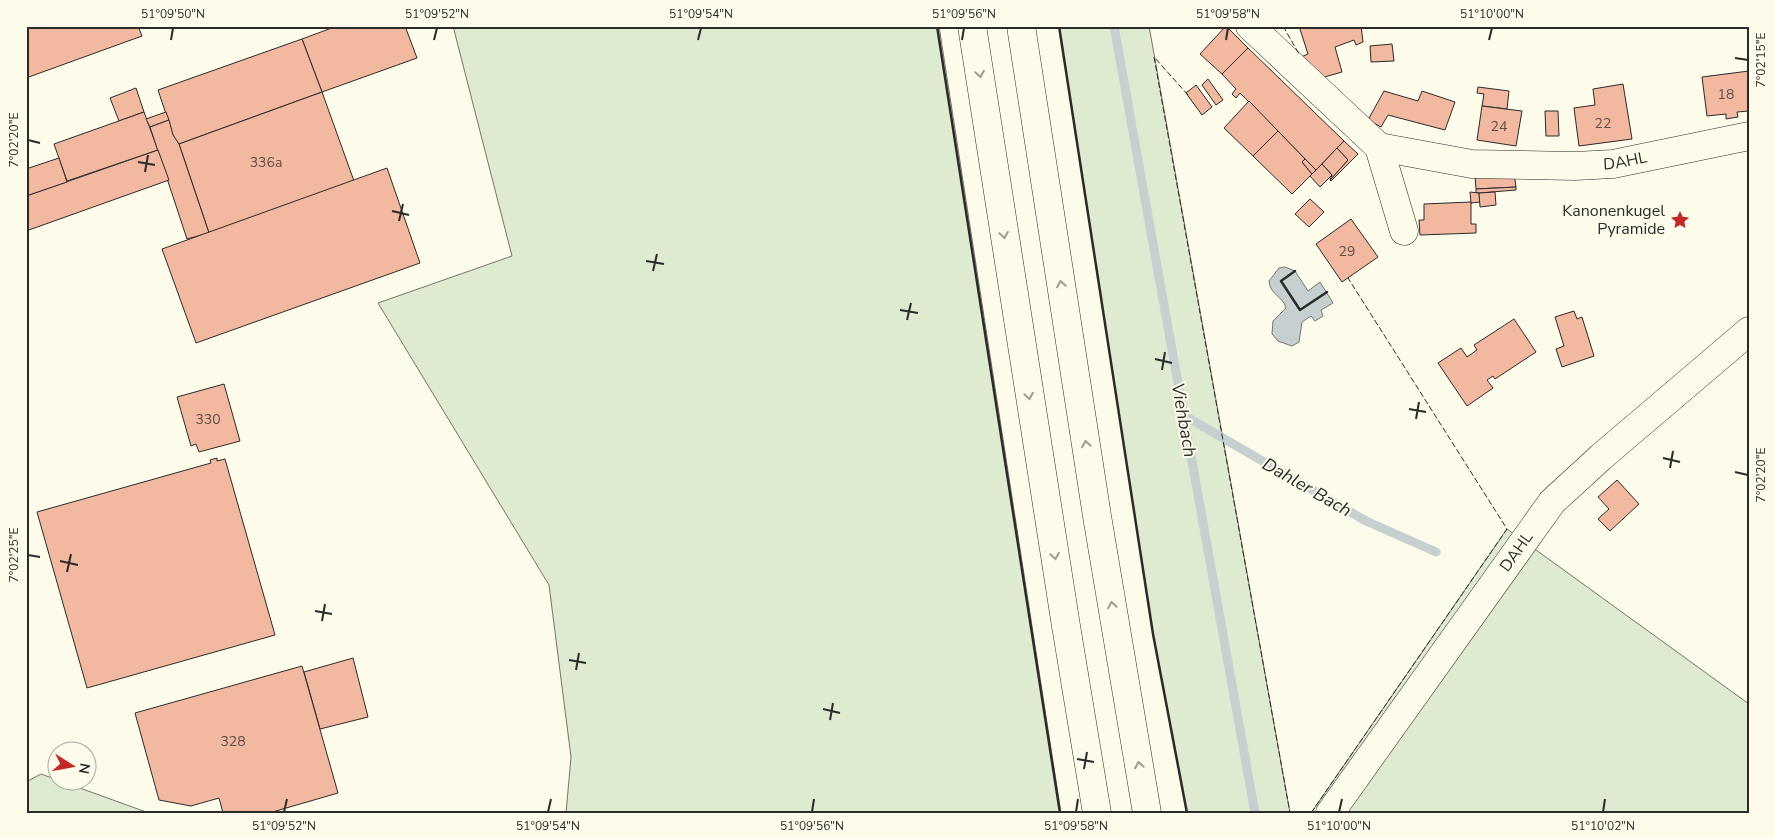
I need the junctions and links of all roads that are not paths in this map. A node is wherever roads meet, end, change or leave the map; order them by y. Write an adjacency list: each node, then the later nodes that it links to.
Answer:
1 (972, 26): 8 (main road, one-way to 8)
2 (1022, 26): 9 (main road, one-way to 2)
3 (1250, 26): 5 (main road)
4 (1749, 136): 5 (main road, DAHL)
5 (1380, 147): 6 (main road)
6 (1404, 231)
7 (1749, 331): 10 (main road, DAHL)
8 (1097, 813)
9 (1148, 813)
10 (1330, 813)

